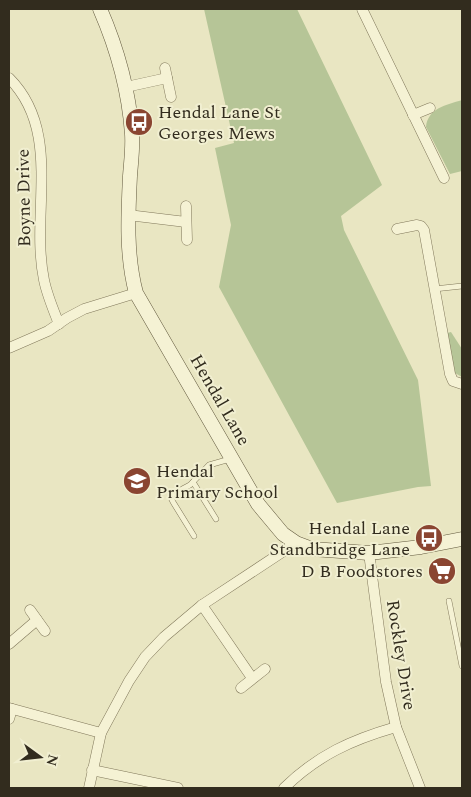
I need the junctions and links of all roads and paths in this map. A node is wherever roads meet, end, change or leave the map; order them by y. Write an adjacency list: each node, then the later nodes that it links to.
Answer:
1 (100, 9): 6 (street, Hendal Lane)
2 (362, 9): 9 (street)
3 (165, 68): 5 (street)
4 (9, 78): 19 (street, Boyne Drive)
5 (167, 78): 6 (street); 7 (street)
6 (126, 87): 12 (street, Hendal Lane)
7 (171, 97)
8 (430, 108): 9 (street)
9 (413, 115): 10 (street)
10 (444, 178)
11 (186, 206): 13 (street)
12 (128, 216): 13 (street); 18 (street, Hendal Lane)
13 (186, 222): 15 (street)
14 (397, 229): 17 (street)
15 (187, 240)
16 (462, 286): 17 (lane)
17 (433, 290): 21 (street)
18 (136, 294): 19 (street); 22 (street, Hendal Lane)
19 (59, 324): 20 (street)
20 (9, 348)
21 (462, 384)
22 (233, 458): 23 (lane); 27 (street, Hendal Lane)
23 (193, 482): 24 (lane); 25 (lane)
24 (216, 520)
25 (194, 536)
26 (462, 540): 28 (street, Hendal Lane)
27 (296, 544): 28 (street, Hendal Lane); 30 (street)
28 (369, 553): 40 (street, Rockley Drive)
29 (449, 601): 35 (lane)
30 (202, 604): 37 (street); 41 (street)
31 (30, 610): 32 (street)
32 (37, 620): 33 (street); 34 (street)
33 (45, 631)
34 (9, 644)
35 (462, 666)
36 (265, 669): 37 (street)
37 (252, 678): 38 (street)
38 (242, 688)
39 (10, 712): 41 (street)
40 (396, 727): 45 (street); 46 (street, Rockley Drive)
41 (101, 733): 42 (street)
42 (92, 770): 43 (street); 44 (street)
43 (89, 788)
44 (178, 788)
45 (284, 788)
46 (420, 788)

